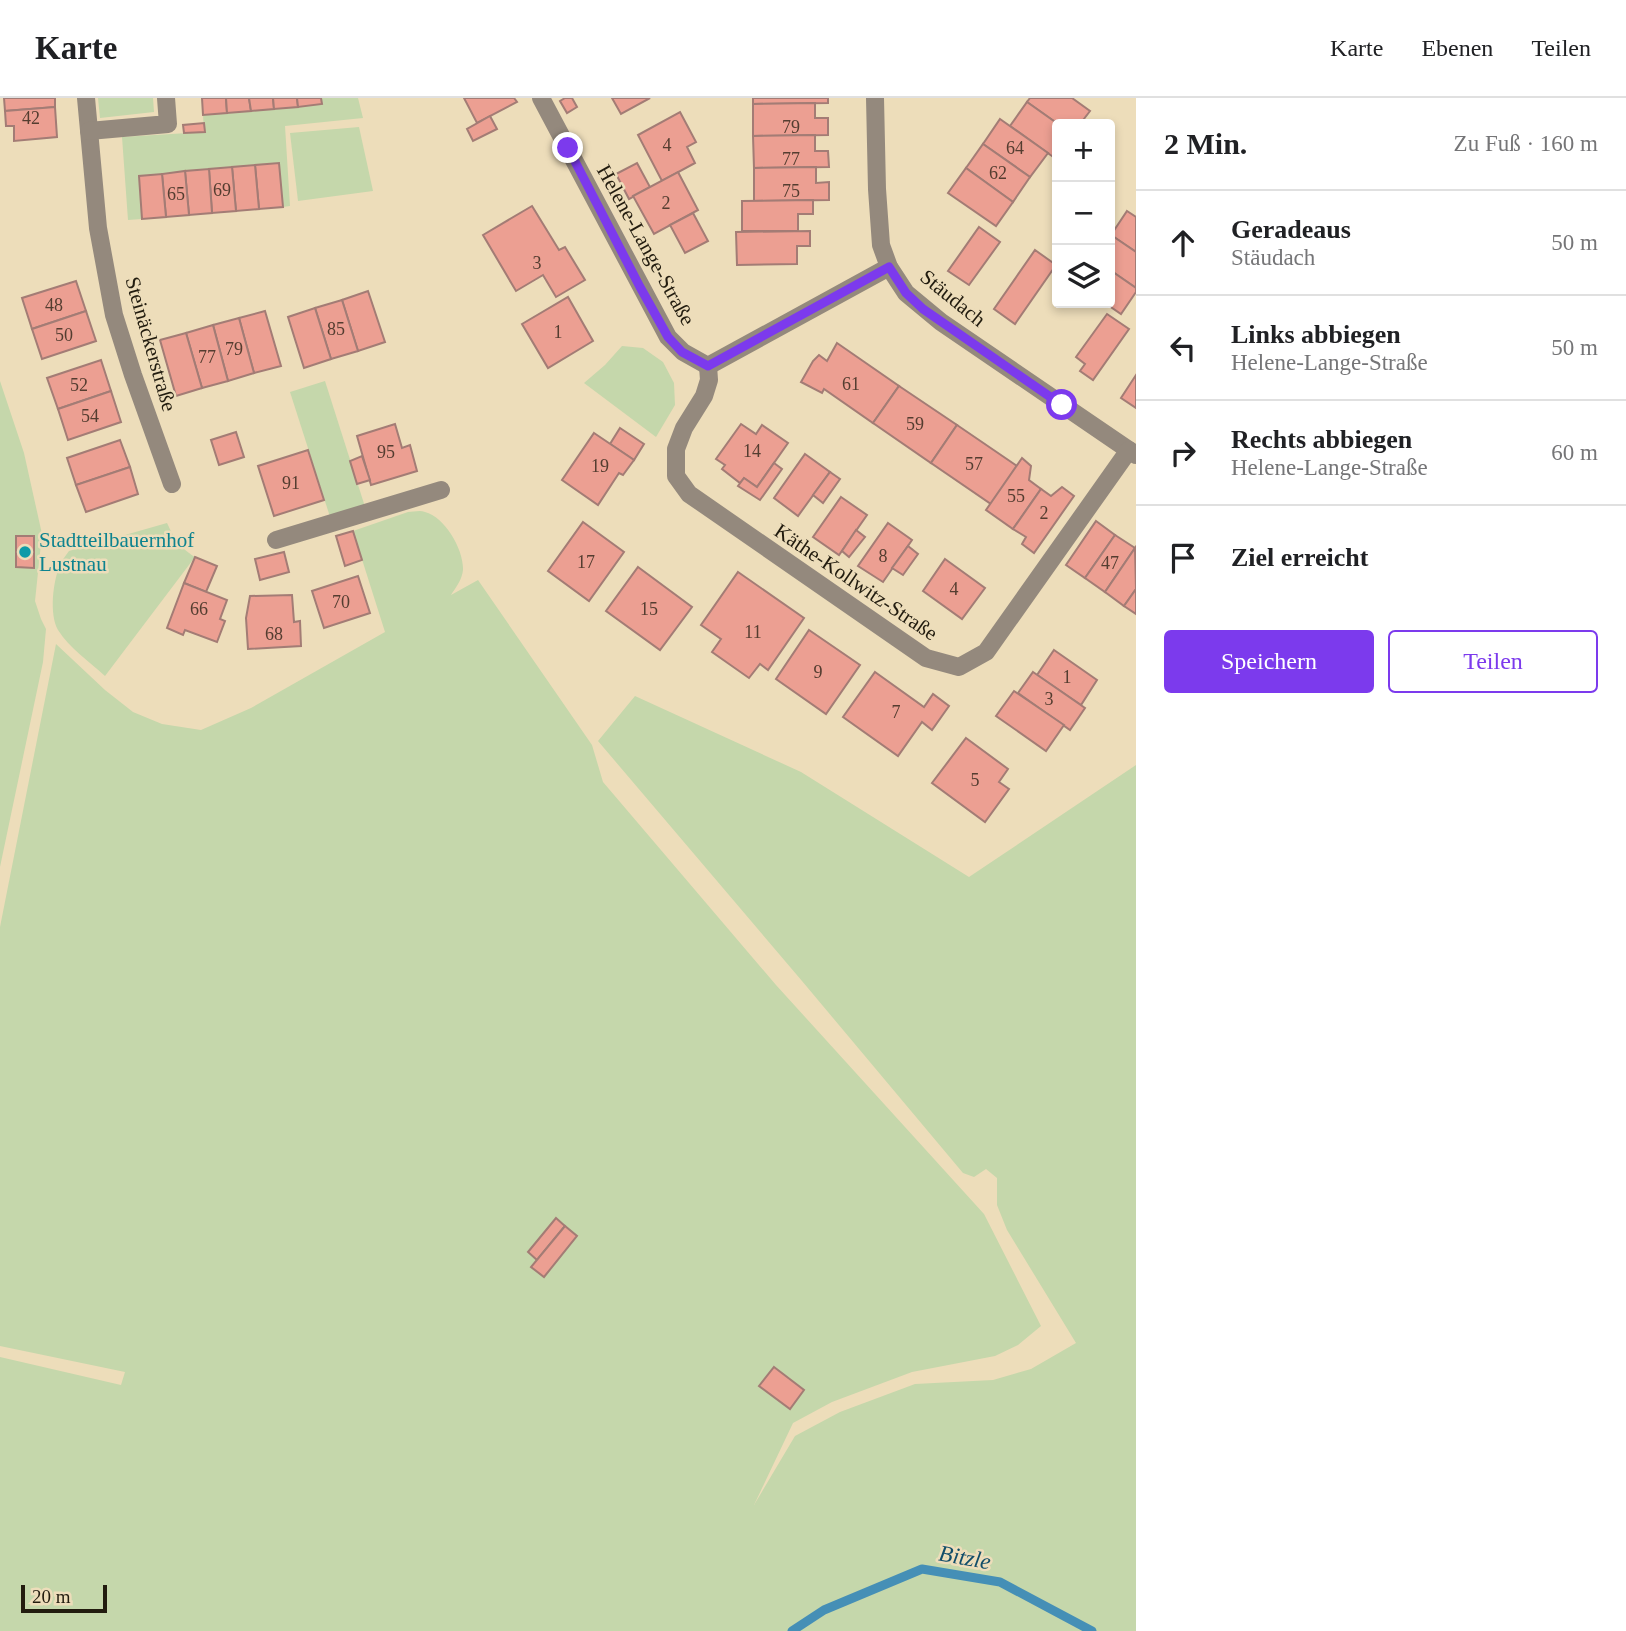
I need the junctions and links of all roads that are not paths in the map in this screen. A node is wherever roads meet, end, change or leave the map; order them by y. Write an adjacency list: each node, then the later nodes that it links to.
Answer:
1 (86, 98): 5 (street, Steinäckerstraße)
2 (166, 98): 5 (street)
3 (541, 98): 7 (street, Helene-Lange-Straße)
4 (875, 98): 6 (street, Stäudach)
5 (89, 131): 9 (street, Steinäckerstraße)
6 (889, 267): 7 (street); 8 (street, Stäudach)
7 (708, 366): 8 (street, Käthe-Kollwitz-Straße)
8 (1133, 453)
9 (172, 484)
10 (441, 490): 11 (street)
11 (276, 540)

